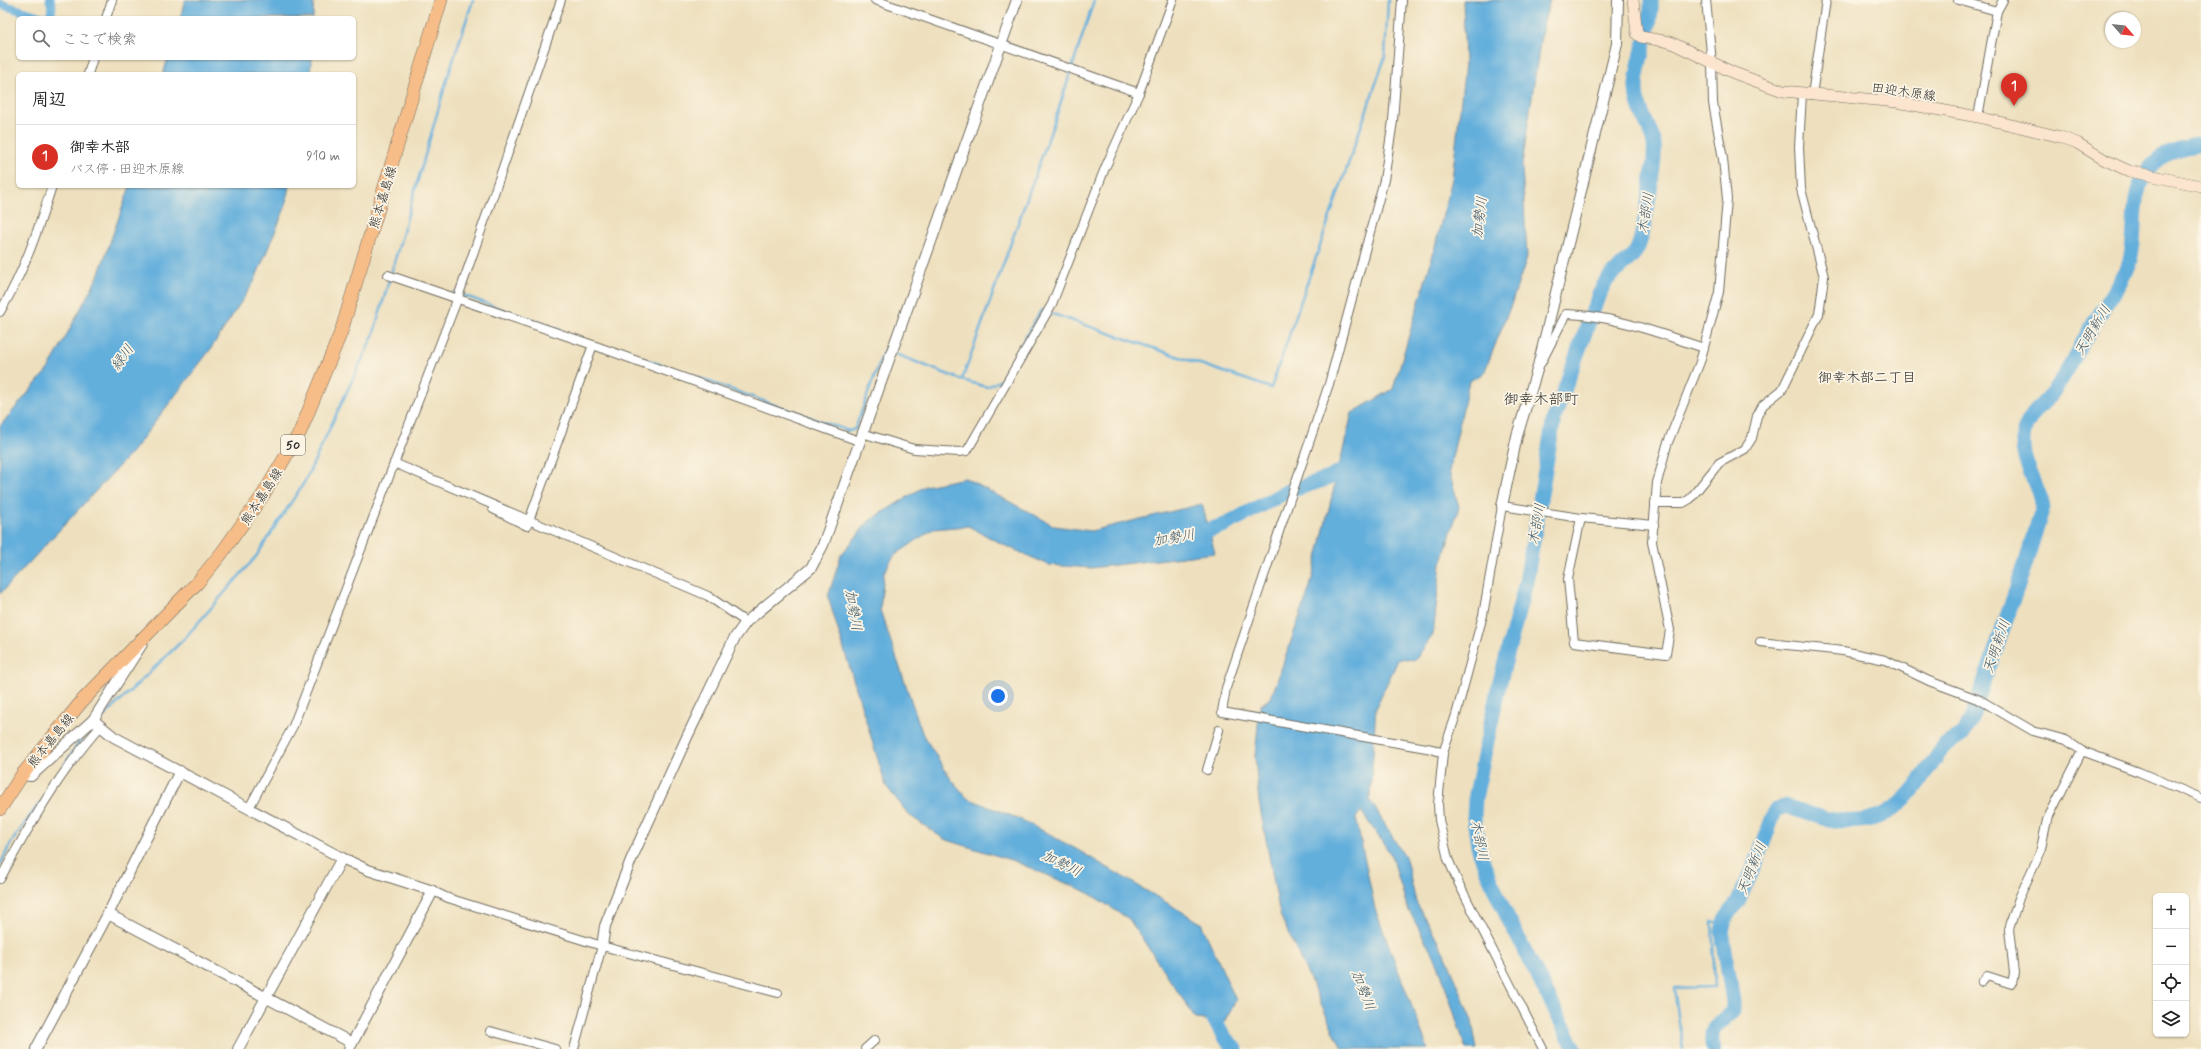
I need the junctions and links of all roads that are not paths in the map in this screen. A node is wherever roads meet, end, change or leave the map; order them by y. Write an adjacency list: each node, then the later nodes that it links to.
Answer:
1 (112, 0): 15 (street)
2 (440, 0): 39 (main road, 熊本嘉島線 / 50)
3 (561, 0): 26 (street)
4 (875, 0): 16 (street)
5 (1017, 0): 16 (street)
6 (1173, 0): 20 (street)
7 (1402, 0): 44 (street)
8 (1618, 0): 30 (street)
9 (1633, 0): 18 (main road, 田迎木原線)
10 (1706, 0): 18 (street)
11 (1826, 0): 21 (street)
12 (1958, 0): 14 (street)
13 (2002, 0): 14 (street)
14 (1997, 11): 22 (street)
15 (107, 16)
16 (1001, 45): 20 (street); 31 (street)
17 (92, 60): 19 (street)
18 (1712, 63): 21 (main road, 田迎木原線); 29 (street)
19 (89, 72)
20 (1139, 93): 31 (street)
21 (1807, 95): 22 (main road, 田迎木原線); 33 (street)
22 (1978, 117): 23 (main road, 田迎木原線)
23 (2201, 186)
24 (51, 188): 27 (street)
25 (388, 275): 26 (street)
26 (457, 300): 28 (street); 32 (street)
27 (0, 312)
28 (593, 345): 31 (street); 36 (street)
29 (1704, 348): 30 (street); 33 (street)
30 (1537, 370): 34 (street)
31 (861, 437): 38 (street)
32 (394, 463): 36 (street); 49 (street)
33 (1655, 503): 37 (street)
34 (1502, 506): 35 (street); 44 (street)
35 (1581, 518): 37 (street); 37 (street)
36 (530, 520): 38 (street)
37 (1654, 525)
38 (746, 622): 55 (street)
39 (148, 632): 41 (street); 47 (main road, 熊本嘉島線 / 50)
40 (1760, 642): 43 (street)
41 (97, 723): 46 (street); 47 (street); 52 (street)
42 (1219, 730): 45 (street)
43 (2082, 751): 48 (street); 56 (street)
44 (1443, 753): 67 (street)
45 (1207, 770)
46 (180, 771): 49 (street); 54 (street)
47 (22, 775): 50 (main road, 熊本嘉島線 / 50)
48 (2201, 798)
49 (249, 808): 51 (street)
50 (0, 809)
51 (342, 858): 53 (street); 58 (street)
52 (0, 879)
53 (433, 892): 55 (street); 61 (street)
54 (108, 914): 58 (street); 62 (street)
55 (602, 946): 57 (street); 65 (street)
56 (1982, 982)
57 (778, 993)
58 (266, 997): 61 (street); 63 (street)
59 (490, 1030): 64 (street)
60 (874, 1040): 66 (street)
61 (350, 1046)
62 (36, 1049)
63 (238, 1049)
64 (555, 1049)
65 (574, 1049)
66 (865, 1049)
67 (1543, 1049)

